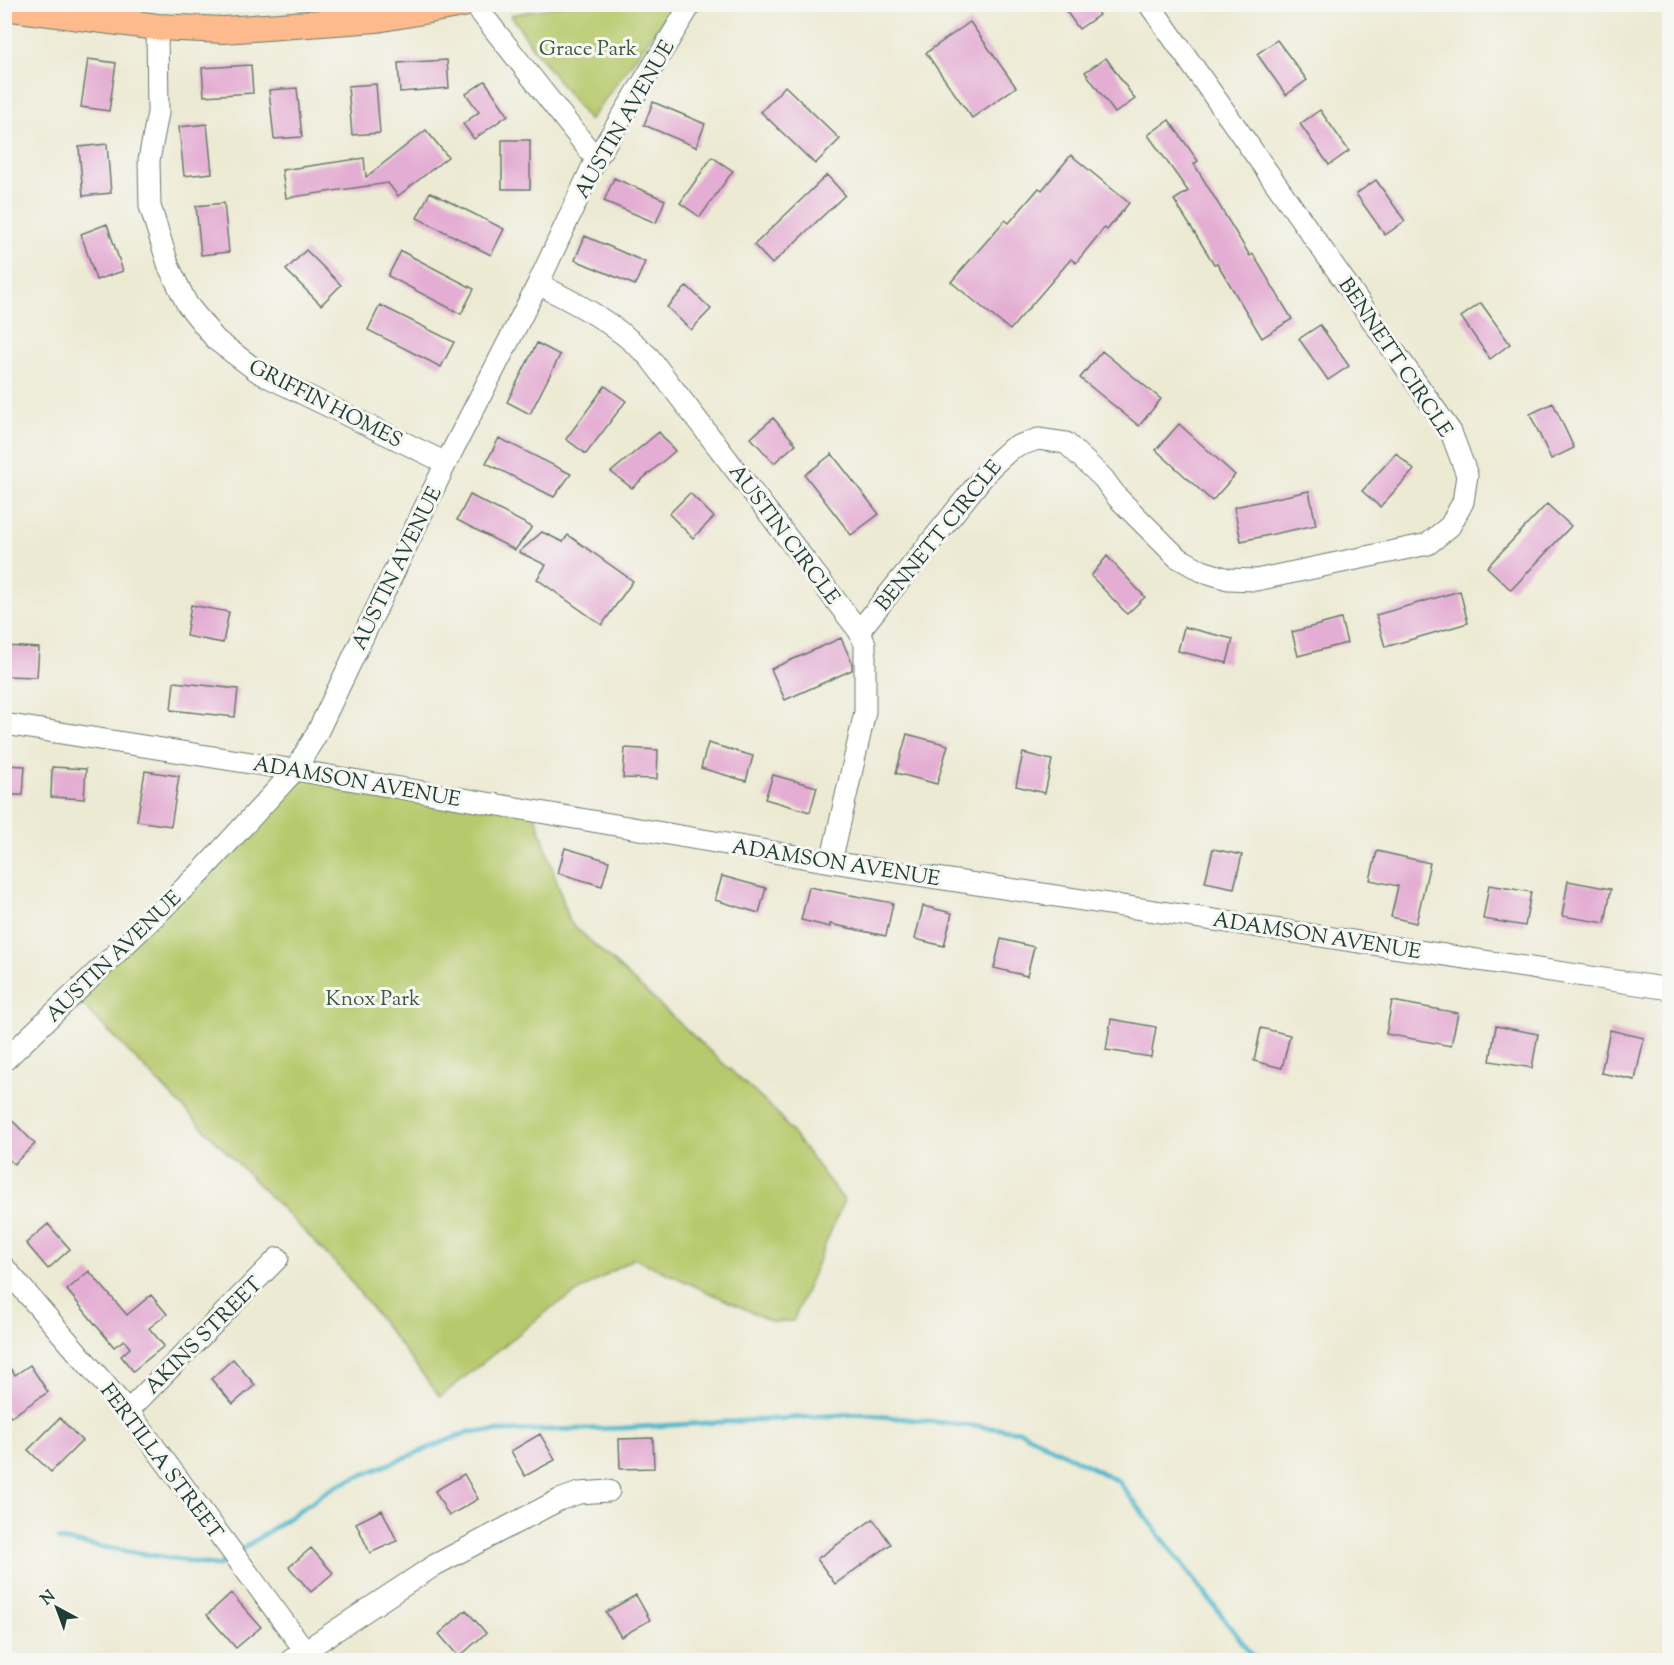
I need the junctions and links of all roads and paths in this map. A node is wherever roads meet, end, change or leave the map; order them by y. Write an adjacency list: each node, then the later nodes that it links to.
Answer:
1 (463, 4): 6 (main road)
2 (474, 4): 7 (street)
3 (691, 4): 7 (street, AUSTIN AVENUE)
4 (1149, 4): 10 (street, BENNETT CIRCLE)
5 (4, 7): 6 (main road)
6 (158, 27): 9 (street, GRIFFIN HOMES)
7 (596, 159): 8 (street, AUSTIN AVENUE)
8 (538, 284): 9 (street, AUSTIN AVENUE); 10 (street, AUSTIN CIRCLE)
9 (446, 463): 12 (street, AUSTIN AVENUE)
10 (860, 631): 13 (street, AUSTIN CIRCLE)
11 (4, 724): 12 (street, ADAMSON AVENUE)
12 (295, 770): 13 (street, ADAMSON AVENUE); 15 (street, AUSTIN AVENUE)
13 (831, 862): 14 (street, ADAMSON AVENUE)
14 (1670, 989)
15 (4, 1061)
16 (278, 1258): 18 (street, AKINS STREET)
17 (4, 1267): 18 (street, FERTILLA STREET)
18 (128, 1411): 20 (street, FERTILLA STREET)
19 (609, 1491): 20 (street)
20 (302, 1657)

